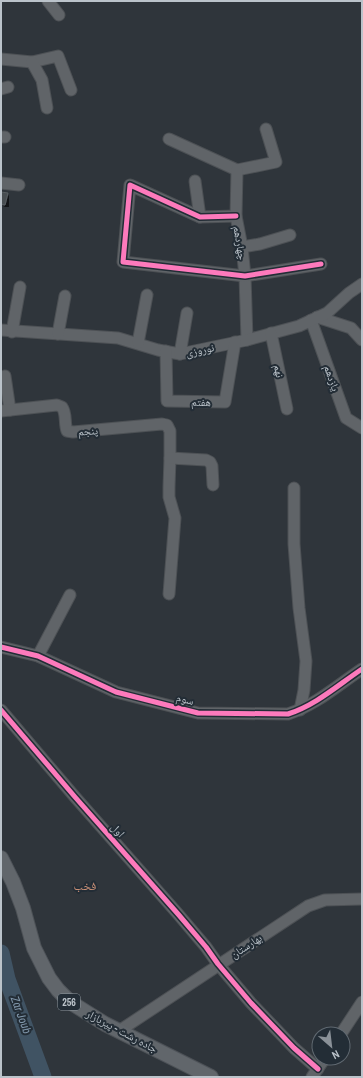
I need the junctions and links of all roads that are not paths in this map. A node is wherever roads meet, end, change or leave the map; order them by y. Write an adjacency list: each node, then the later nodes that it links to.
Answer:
1 (48, 1): 2 (street)
2 (59, 15)
3 (1, 59): 4 (street)
4 (32, 62): 5 (street); 6 (street)
5 (70, 90)
6 (47, 108)
7 (266, 129): 9 (street)
8 (169, 139): 9 (street)
9 (237, 170): 13 (street, چهاردهم)
10 (195, 181): 14 (street)
11 (1, 183): 12 (street)
12 (19, 185)
13 (236, 216): 14 (street); 16 (street, چهاردهم)
14 (200, 217): 18 (street)
15 (290, 235): 16 (street)
16 (242, 247): 18 (street, چهاردهم)
17 (321, 264): 18 (street)
18 (245, 276): 28 (street, چهاردهم)
19 (362, 284): 24 (street, نوروزی)
20 (20, 287): 25 (street)
21 (147, 295): 31 (street)
22 (65, 296): 27 (street)
23 (187, 313): 33 (street)
24 (314, 318): 26 (street, نوروزی); 29 (street); 37 (street, یازدهم)
25 (6, 331): 27 (street, نوروزی)
26 (271, 333): 28 (street, نوروزی); 36 (street, نهم)
27 (58, 334): 31 (street, نوروزی)
28 (246, 340): 30 (street, نوروزی)
29 (362, 340)
30 (235, 342): 32 (street, هفتم); 33 (street, نوروزی)
31 (138, 343): 32 (street, نوروزی)
32 (166, 351): 33 (street, نوروزی)
33 (180, 354)
34 (5, 376): 35 (street, پنجم)
35 (6, 410): 38 (street, پنجم)
36 (287, 410)
37 (362, 428)
38 (170, 458): 39 (street); 41 (street)
39 (213, 485)
40 (294, 488): 47 (street)
41 (169, 594)
42 (70, 595): 44 (street)
43 (1, 647): 44 (street, سوم)
44 (38, 656): 47 (street, سوم)
45 (362, 669): 47 (street, سوم)
46 (1, 710): 50 (street, اول)
47 (300, 710)
48 (1, 858): 53 (main road, جاده رشت - پیربازار / 256)
49 (362, 899): 50 (street, بهارستان)
50 (218, 964): 53 (street, بهارستان); 54 (street, اول)
51 (362, 1002): 52 (street)
52 (346, 1026)
53 (119, 1031): 55 (main road, جاده رشت - پیربازار / 256)
54 (315, 1073)
55 (211, 1077)

